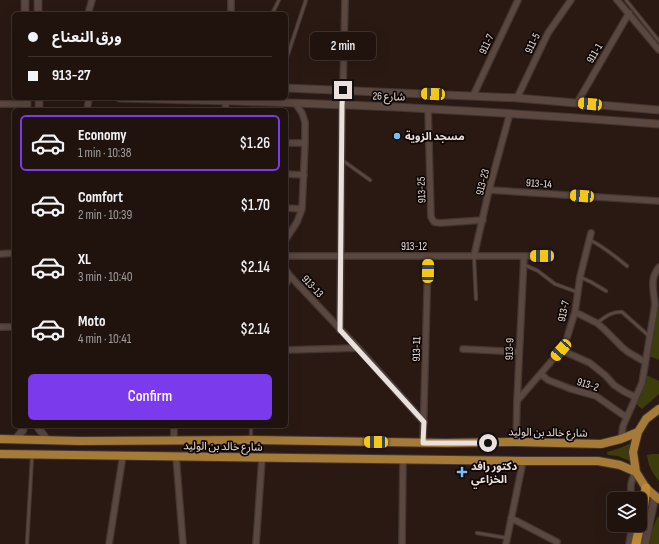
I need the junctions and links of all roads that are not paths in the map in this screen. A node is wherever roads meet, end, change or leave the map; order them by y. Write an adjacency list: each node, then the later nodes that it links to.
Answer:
1 (25, 0): 12 (street)
2 (38, 0): 13 (street)
3 (92, 0): 14 (street)
4 (231, 0): 15 (street)
5 (279, 0): 16 (lane)
6 (306, 0): 20 (lane)
7 (345, 0): 22 (street)
8 (518, 0): 24 (street, 911-7)
9 (571, 0): 25 (street, 911-5)
10 (617, 0): 17 (street)
11 (626, 0): 18 (lane)
12 (25, 12)
13 (38, 12)
14 (89, 12)
15 (231, 12)
16 (273, 12)
17 (629, 13): 19 (street); 27 (street, 911-1)
18 (659, 41)
19 (659, 50)
20 (288, 54)
21 (288, 88): 22 (street, شارع 26)
22 (343, 90): 23 (street, شارع 26); 31 (street)
23 (407, 93): 24 (street, شارع 26); 32 (street)
24 (473, 96): 25 (street, شارع 26)
25 (517, 98): 27 (street, شارع 26)
26 (227, 100): 30 (street, شارع 26)
27 (576, 103): 34 (street, شارع 26)
28 (0, 104): 29 (street)
29 (27, 104)
30 (295, 104): 31 (street, شارع 26); 38 (street)
31 (342, 105): 32 (street, شارع 26); 39 (street)
32 (406, 108): 33 (street, شارع 26)
33 (428, 109): 35 (street, شارع 26); 47 (street, 913-25)
34 (659, 110)
35 (510, 113): 36 (street, شارع 26); 43 (street, 913-23)
36 (659, 124)
37 (288, 142): 38 (street)
38 (306, 144): 41 (street)
39 (341, 160): 42 (lane); 54 (street)
40 (288, 174): 41 (street)
41 (304, 175): 46 (street)
42 (370, 180)
43 (490, 190): 44 (street, 913-14); 47 (street, 913-23)
44 (659, 201)
45 (288, 208): 46 (street)
46 (302, 209): 49 (street)
47 (483, 220): 56 (street, 913-23)
48 (591, 233): 50 (street, 913-7)
49 (288, 236)
50 (590, 240): 60 (lane); 64 (street, 913-7)
51 (0, 254): 52 (street)
52 (12, 254)
53 (288, 256): 54 (street, 913-12)
54 (341, 256): 55 (street, 913-12); 73 (street)
55 (428, 256): 56 (street, 913-12); 86 (street, 913-11)
56 (474, 256): 57 (street, 913-12); 68 (lane)
57 (524, 256): 58 (street, 913-12); 59 (street, 913-9)
58 (542, 256)
59 (523, 265): 67 (lane); 79 (street, 913-9)
60 (626, 266)
61 (659, 267): 74 (street)
62 (288, 273): 63 (street, 913-13)
63 (290, 276): 65 (street); 73 (street, 913-13)
64 (580, 277): 66 (lane); 67 (street, 913-7)
65 (288, 280)
66 (606, 291)
67 (577, 292): 69 (street, 913-7)
68 (476, 299)
69 (575, 312): 70 (street); 78 (street, 913-7)
70 (597, 323): 74 (lane); 80 (street)
71 (0, 327): 72 (street)
72 (12, 327)
73 (340, 330): 75 (street, 913-13)
74 (650, 337): 80 (street)
75 (358, 348): 77 (street); 86 (street, 913-13)
76 (463, 349): 79 (street)
77 (288, 350)
78 (561, 350): 81 (street, 913-7); 82 (street)
79 (519, 352): 83 (street, 913-9)
80 (645, 362): 82 (street)
81 (541, 374): 83 (street, 913-7); 85 (street, 913-2)
82 (635, 397): 85 (street)
83 (517, 401): 99 (street, 913-9)
84 (659, 409): 91 (main road)
85 (626, 417): 94 (street)
86 (424, 422): 100 (street, 913-11)
87 (22, 428): 93 (street)
88 (38, 428): 95 (street)
89 (174, 428): 96 (street)
90 (251, 428): 97 (lane)
91 (638, 432): 94 (main road, شارع خالد بن الوليد); 109 (main road)
92 (0, 439): 93 (main road, شارع خالد بن الوليد)
93 (16, 439): 95 (main road, شارع خالد بن الوليد)
94 (621, 439): 99 (main road, شارع خالد بن الوليد)
95 (47, 440): 98 (main road, شارع خالد بن الوليد)
96 (174, 440): 97 (main road, شارع خالد بن الوليد); 98 (main road, شارع خالد بن الوليد)
97 (251, 440): 100 (main road, شارع خالد بن الوليد)
98 (80, 441): 103 (main road)
99 (516, 442): 100 (main road, شارع خالد بن الوليد)
100 (423, 443)
101 (0, 454): 102 (main road, شارع خالد بن الوليد)
102 (32, 454): 103 (main road, شارع خالد بن الوليد); 119 (lane)
103 (80, 455): 104 (main road, شارع خالد بن الوليد)
104 (124, 455): 105 (main road, شارع خالد بن الوليد); 120 (street)
105 (176, 456): 106 (main road, شارع خالد بن الوليد); 121 (street)
106 (262, 458): 107 (main road, شارع خالد بن الوليد); 122 (street)
107 (403, 460): 108 (main road, شارع خالد بن الوليد); 123 (street)
108 (523, 461): 109 (main road, شارع خالد بن الوليد); 114 (street)
109 (636, 472): 110 (main road); 111 (street)
110 (646, 488): 112 (main road); 126 (highway)
111 (630, 492)
112 (657, 497): 113 (street)
113 (655, 512): 127 (street)
114 (511, 518): 117 (street); 118 (street)
115 (631, 532): 125 (street)
116 (477, 533): 117 (lane)
117 (507, 538): 124 (street)
118 (557, 542)
119 (27, 544)
120 (109, 544)
121 (183, 544)
122 (256, 544)
123 (402, 544)
124 (506, 544)
125 (629, 544)
126 (636, 544)
127 (645, 544)

